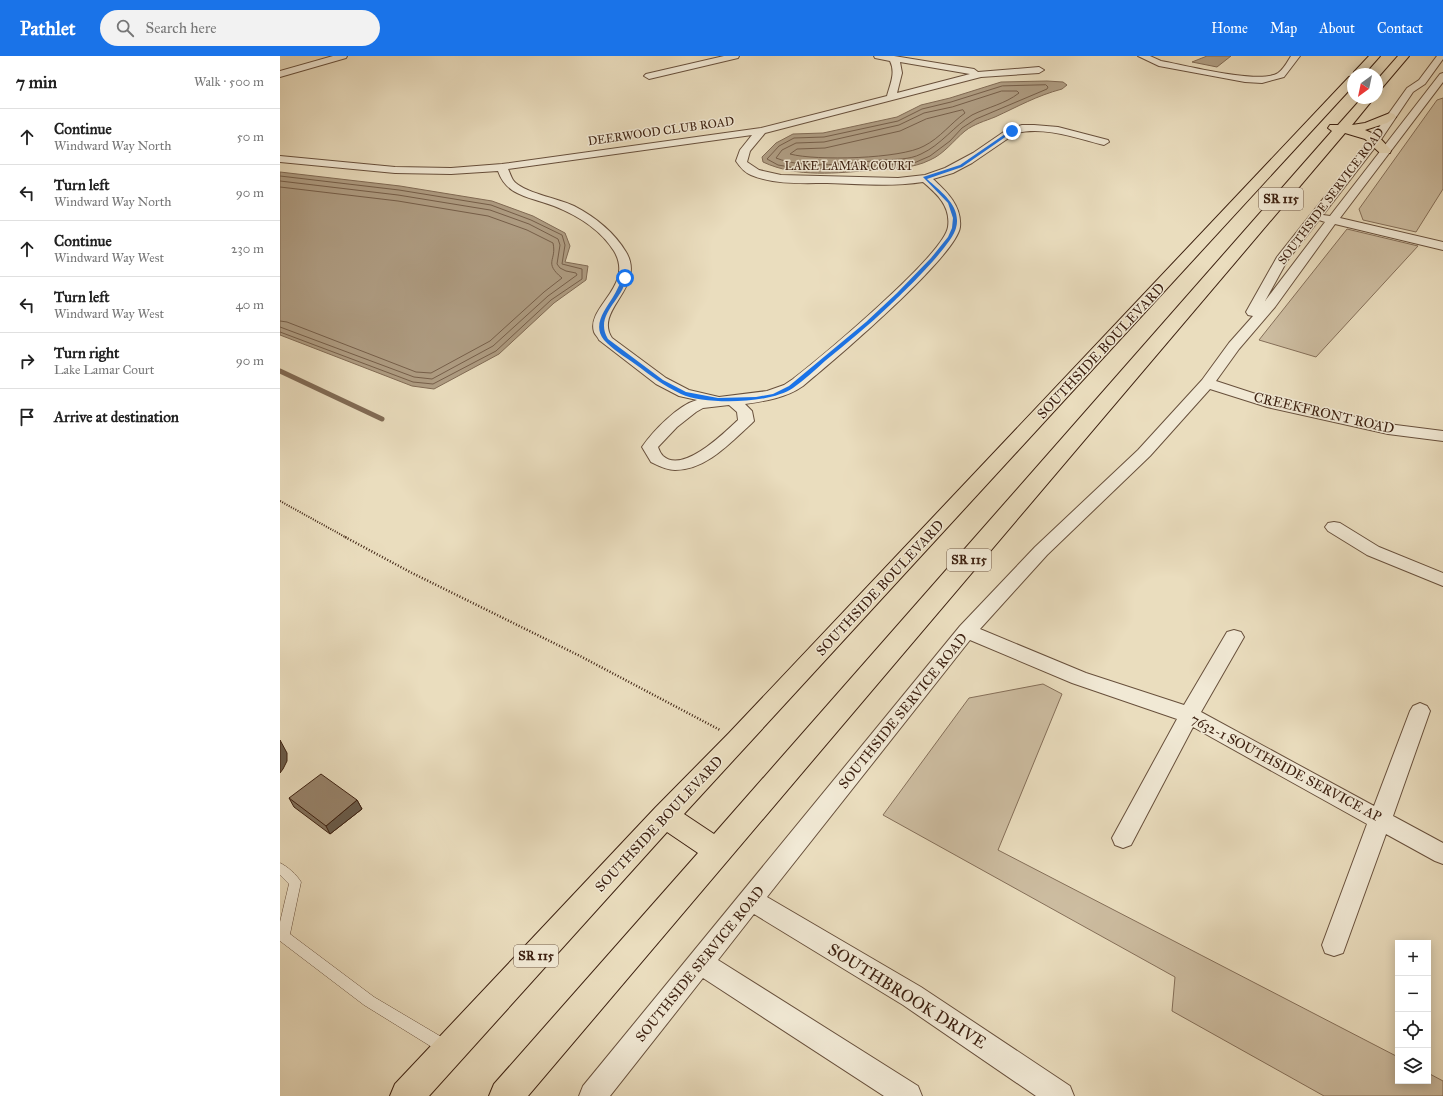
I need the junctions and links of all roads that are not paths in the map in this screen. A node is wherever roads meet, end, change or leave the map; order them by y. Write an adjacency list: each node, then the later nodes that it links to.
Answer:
1 (343, 56): 12 (street)
2 (735, 56): 14 (street)
3 (878, 56): 9 (street)
4 (1142, 56): 5 (street)
5 (1296, 56)
6 (1375, 56): 10 (highway)
7 (1404, 56): 16 (highway)
8 (1441, 57): 17 (street, SOUTHSIDE SERVICE ROAD)
9 (894, 59): 13 (street); 20 (street)
10 (1364, 68)
11 (1039, 70): 13 (street, DEERWOOD CLUB ROAD)
12 (280, 74)
13 (981, 74): 20 (street, DEERWOOD CLUB ROAD)
14 (649, 76)
15 (1443, 76): 18 (street, SOUTHSIDE SERVICE ROAD)
16 (1383, 80)
17 (1422, 82): 18 (street); 22 (street, SOUTHSIDE SERVICE ROAD)
18 (1440, 85): 28 (street, SOUTHSIDE SERVICE ROAD)
19 (1347, 86): 23 (highway, SOUTHSIDE BOULEVARD / SR 115)
20 (891, 97): 25 (street, DEERWOOD CLUB ROAD)
21 (1363, 104): 24 (highway, SR 115)
22 (1390, 116): 24 (highway); 26 (street, SOUTHSIDE SERVICE ROAD)
23 (1307, 129): 24 (highway); 45 (highway, SOUTHSIDE BOULEVARD / SR 115)
24 (1342, 129): 26 (highway); 48 (highway, SR 115)
25 (761, 131): 30 (street, DEERWOOD CLUB ROAD); 31 (street, LAKE LAMAR COURT)
26 (1376, 139): 28 (highway); 32 (street, SOUTHSIDE SERVICE ROAD)
27 (1104, 142): 31 (street, LAKE LAMAR COURT)
28 (1385, 150): 33 (street, SOUTHSIDE SERVICE ROAD)
29 (280, 159): 30 (street, DEERWOOD CLUB ROAD)
30 (502, 167): 37 (street)
31 (925, 178): 37 (street)
32 (1314, 216): 33 (street); 35 (street, SOUTHSIDE SERVICE ROAD)
33 (1333, 220): 34 (street); 35 (street, SOUTHSIDE SERVICE ROAD)
34 (1443, 246)
35 (1234, 346): 36 (street, SOUTHSIDE SERVICE ROAD)
36 (1207, 383): 38 (street, CREEKFRONT ROAD); 41 (street, SOUTHSIDE SERVICE ROAD)
37 (732, 400): 37 (street)
38 (1443, 436)
39 (1334, 527): 40 (street)
40 (1443, 580)
41 (967, 631): 44 (street, 7632-1 SOUTHSIDE SERVICE AP); 51 (street, SOUTHSIDE SERVICE ROAD)
42 (1234, 637): 44 (street)
43 (1420, 711): 46 (street)
44 (1189, 715): 46 (street, 7632-1 SOUTHSIDE SERVICE AP); 47 (street)
45 (665, 816): 48 (highway); 55 (highway, SOUTHSIDE BOULEVARD / SR 115)
46 (1379, 819): 49 (street, 7632-1 SOUTHSIDE SERVICE AP); 53 (street)
47 (1123, 838)
48 (718, 851): 57 (highway, SR 115)
49 (1443, 854)
50 (280, 868): 52 (lane)
51 (751, 900): 54 (street, SOUTHSIDE SERVICE ROAD); 60 (street, SOUTHBROOK DRIVE)
52 (281, 935): 55 (lane)
53 (1334, 945)
54 (701, 963): 58 (street, SOUTHSIDE SERVICE ROAD); 59 (street)
55 (449, 1050): 56 (highway, SOUTHSIDE BOULEVARD / SR 115)
56 (407, 1096)
57 (506, 1096)
58 (593, 1096)
59 (908, 1096)
60 (1060, 1096)

